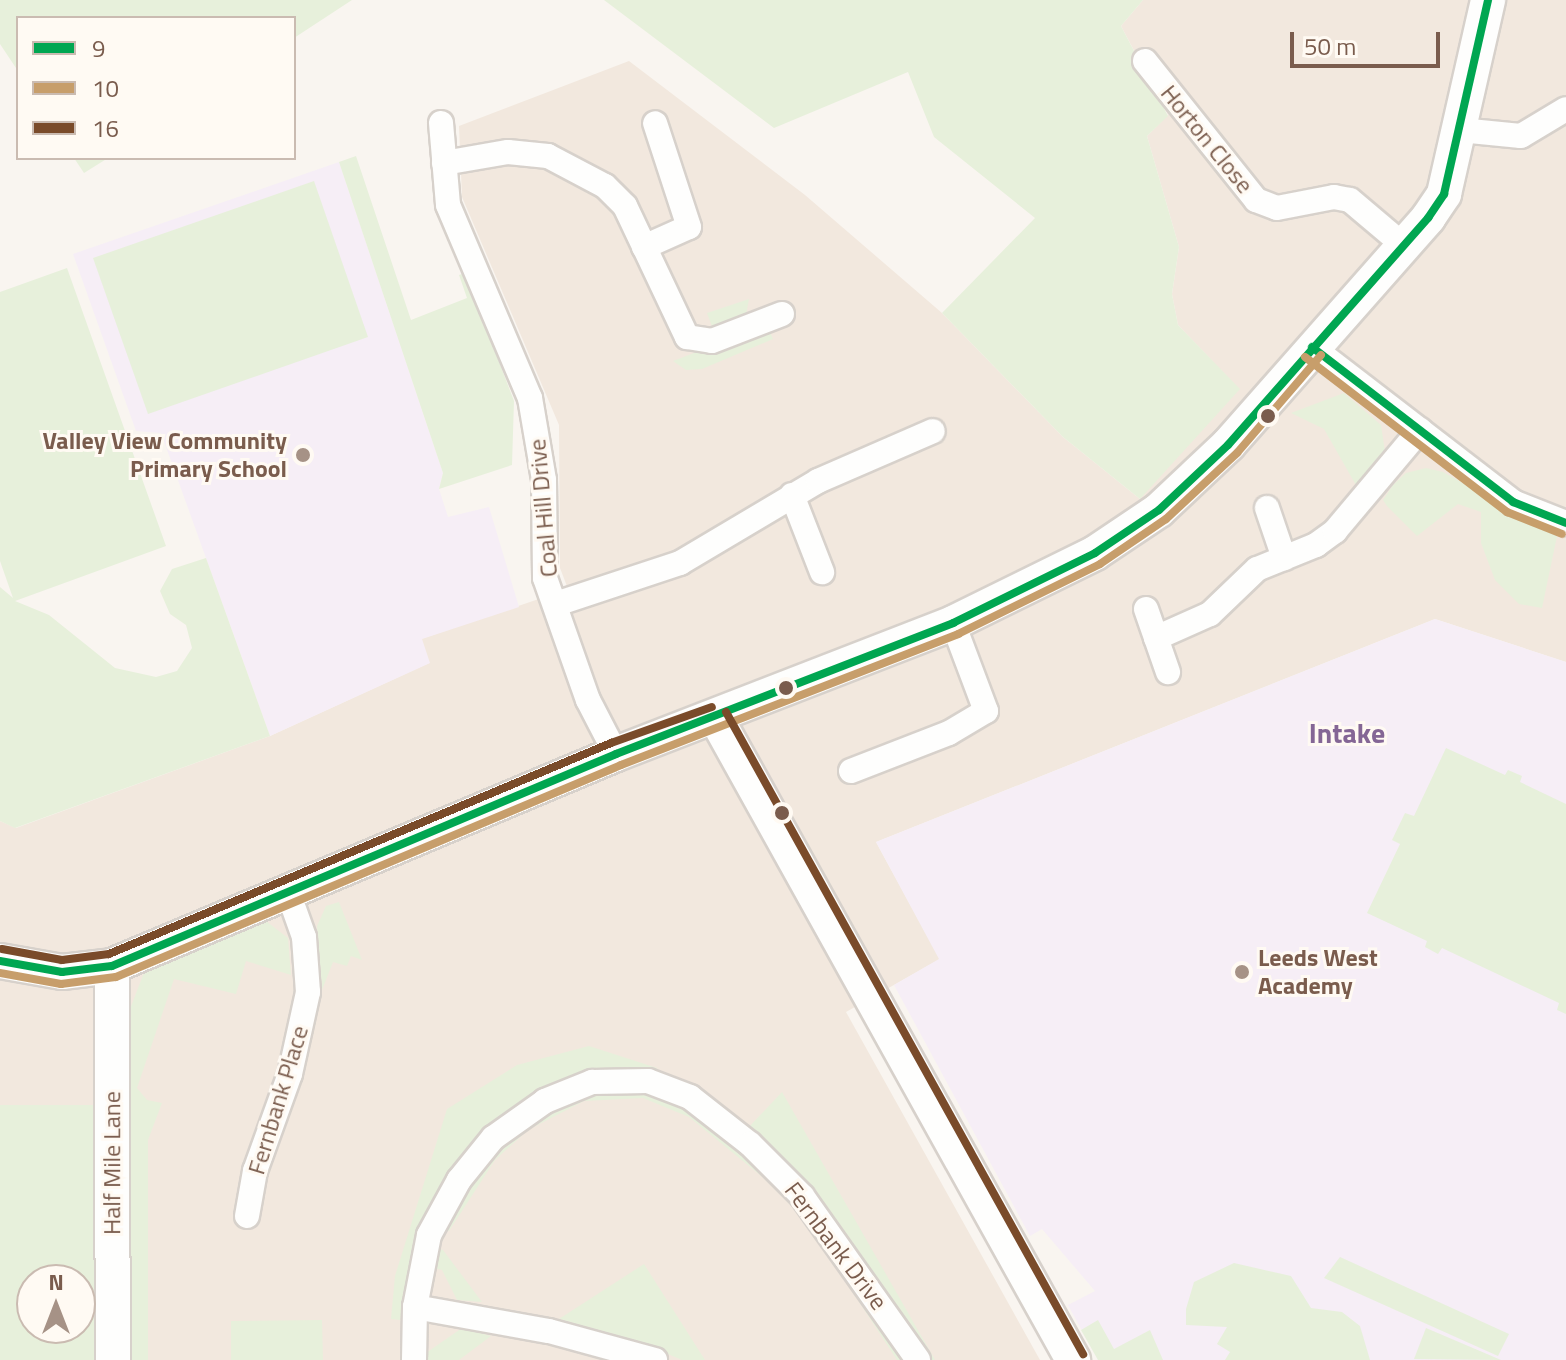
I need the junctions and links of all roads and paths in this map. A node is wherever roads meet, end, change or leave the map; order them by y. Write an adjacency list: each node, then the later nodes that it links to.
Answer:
1 (1488, 0): 6 (street)
2 (1145, 61): 8 (street, Horton Close)
3 (1566, 109): 6 (street)
4 (441, 123): 7 (street, Coal Hill Drive)
5 (655, 123): 9 (street)
6 (1460, 130): 8 (street)
7 (444, 163): 9 (street); 19 (street, Coal Hill Drive)
8 (1402, 244): 11 (street)
9 (644, 247): 10 (street)
10 (782, 314)
11 (1312, 347): 12 (street); 21 (street)
12 (1420, 430): 16 (street); 17 (street)
13 (933, 431): 14 (street)
14 (792, 495): 18 (street); 19 (street)
15 (1267, 508): 17 (street)
16 (1566, 523)
17 (1284, 558): 22 (street)
18 (822, 572)
19 (556, 604): 25 (street, Coal Hill Drive)
20 (1146, 609): 22 (street)
21 (953, 623): 24 (street); 26 (street)
22 (1156, 638): 23 (street)
23 (1168, 672)
24 (716, 718): 25 (street); 36 (street)
25 (616, 754): 27 (street)
26 (851, 771)
27 (288, 892): 29 (street); 30 (street, Fernbank Place)
28 (0, 961): 29 (street)
29 (112, 966): 32 (street, Half Mile Lane)
30 (247, 1216)
31 (415, 1307): 33 (street, Fernbank Drive); 34 (street); 35 (street, Fernbank Drive)
32 (113, 1360)
33 (414, 1360)
34 (655, 1360)
35 (918, 1360)
36 (1073, 1360)

